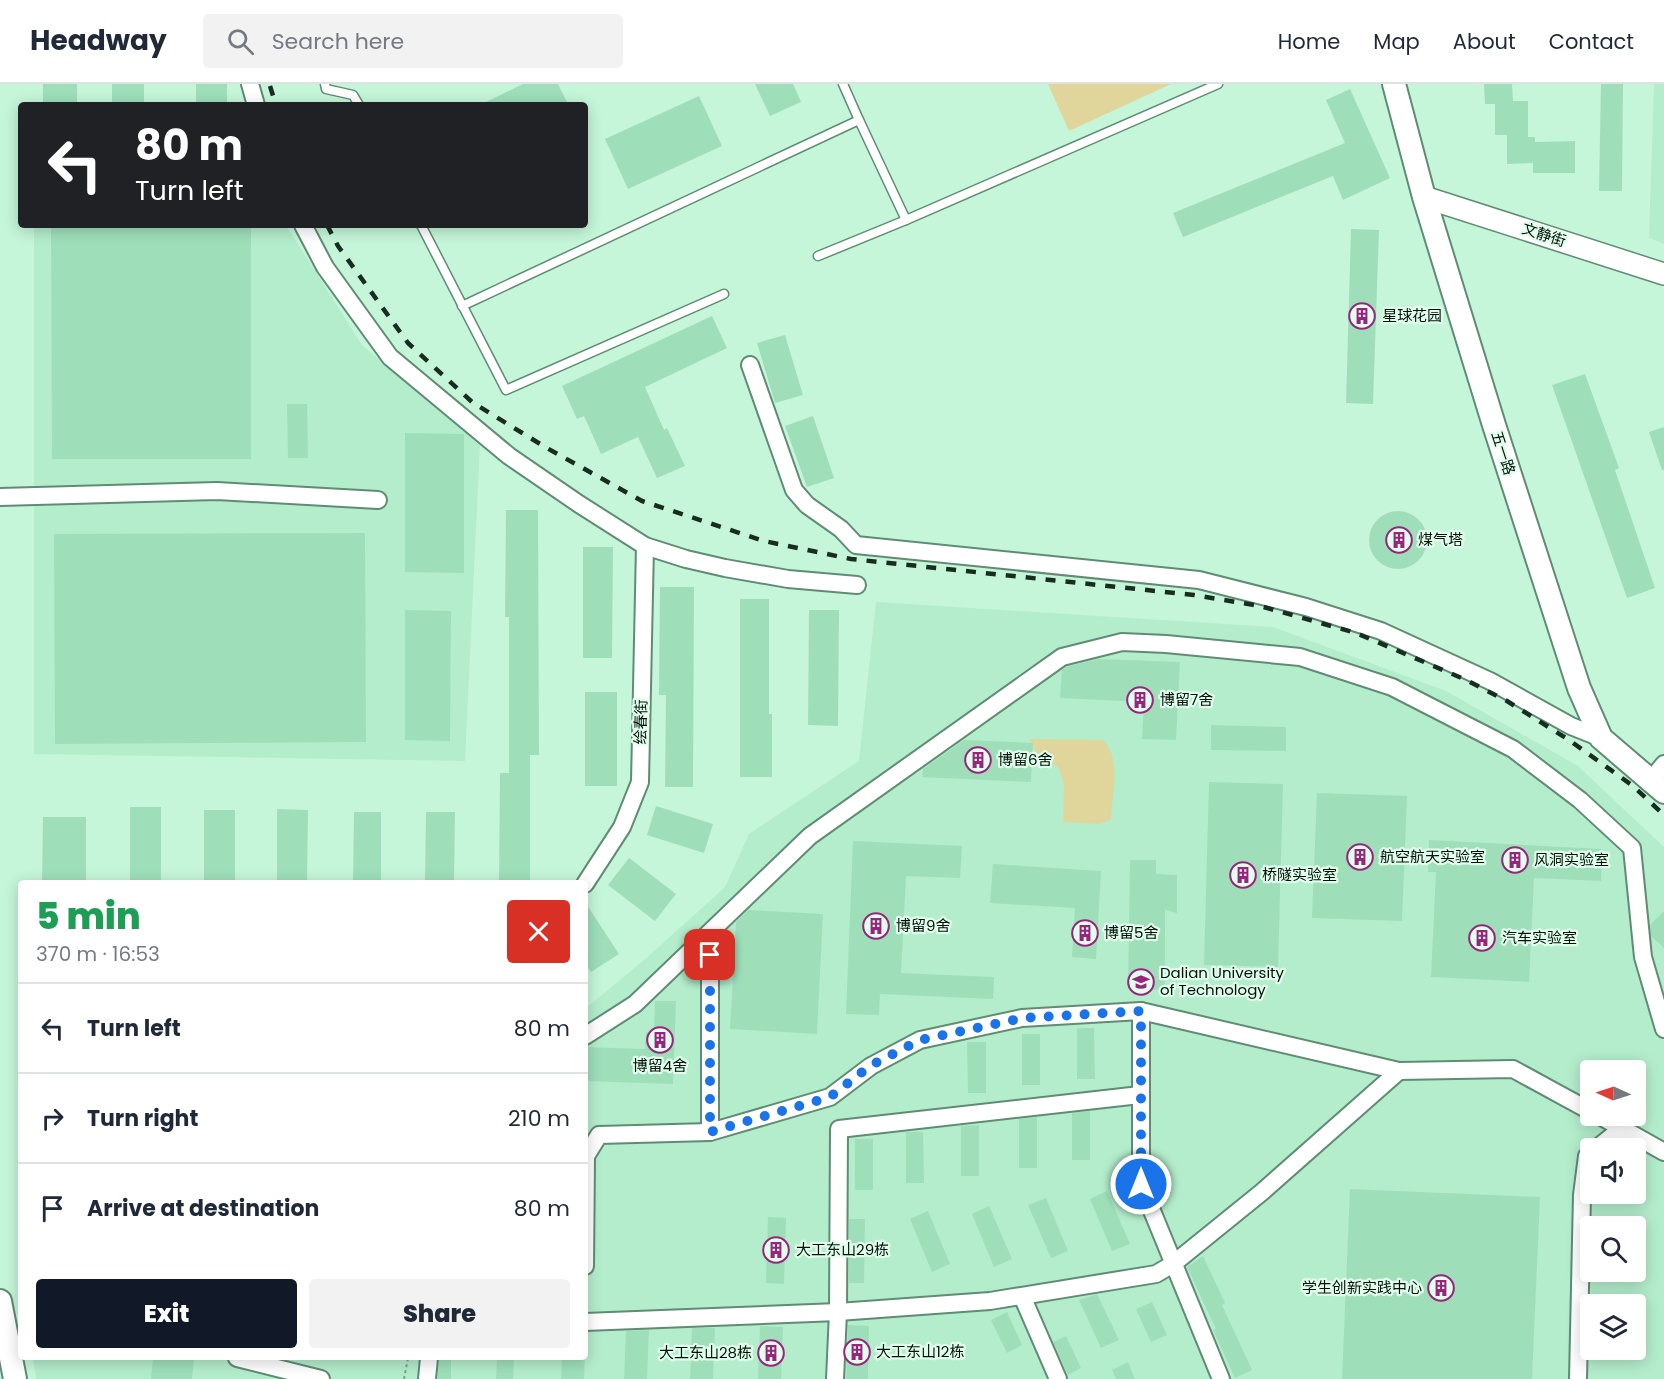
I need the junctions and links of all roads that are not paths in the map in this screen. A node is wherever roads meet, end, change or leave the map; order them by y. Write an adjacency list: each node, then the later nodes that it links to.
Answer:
1 (250, 84): 6 (street)
2 (325, 84): 7 (lane)
3 (843, 84): 8 (lane)
4 (1218, 84): 10 (lane)
5 (1394, 84): 9 (main road, 五一路)
6 (255, 102)
7 (357, 102)
8 (859, 120): 10 (lane); 16 (lane)
9 (1424, 197): 14 (street, 文静街); 22 (main road, 五一路)
10 (906, 220): 13 (lane)
11 (305, 228): 20 (street)
12 (423, 228): 16 (lane)
13 (818, 256)
14 (1664, 273)
15 (724, 294): 16 (lane)
16 (462, 306)
17 (750, 365): 22 (street)
18 (0, 497): 19 (street)
19 (378, 500)
20 (645, 546): 21 (street); 24 (street, 绘春街)
21 (857, 585)
22 (1601, 738): 23 (main road, 五一路)
23 (1660, 779)
24 (588, 880)
25 (710, 933): 27 (street); 28 (street); 34 (street)
26 (1141, 1011): 29 (street); 30 (street); 34 (street)
27 (1664, 1029)
28 (588, 1034)
29 (1399, 1071): 31 (street); 39 (street)
30 (1140, 1095): 39 (street); 42 (street)
31 (1580, 1106)
32 (1618, 1126): 33 (street)
33 (1622, 1128): 35 (street); 36 (street)
34 (710, 1132): 37 (street)
35 (1610, 1138)
36 (1664, 1152)
37 (588, 1153)
38 (1582, 1204): 52 (street)
39 (1173, 1264): 40 (street); 51 (street)
40 (1022, 1296): 42 (street); 50 (street)
41 (0, 1302): 46 (main road)
42 (838, 1312): 43 (street); 49 (street)
43 (588, 1322)
44 (245, 1360): 47 (street)
45 (429, 1360): 48 (street)
46 (15, 1379)
47 (321, 1379)
48 (428, 1379)
49 (835, 1379)
50 (1058, 1379)
51 (1221, 1379)
52 (1578, 1379)

